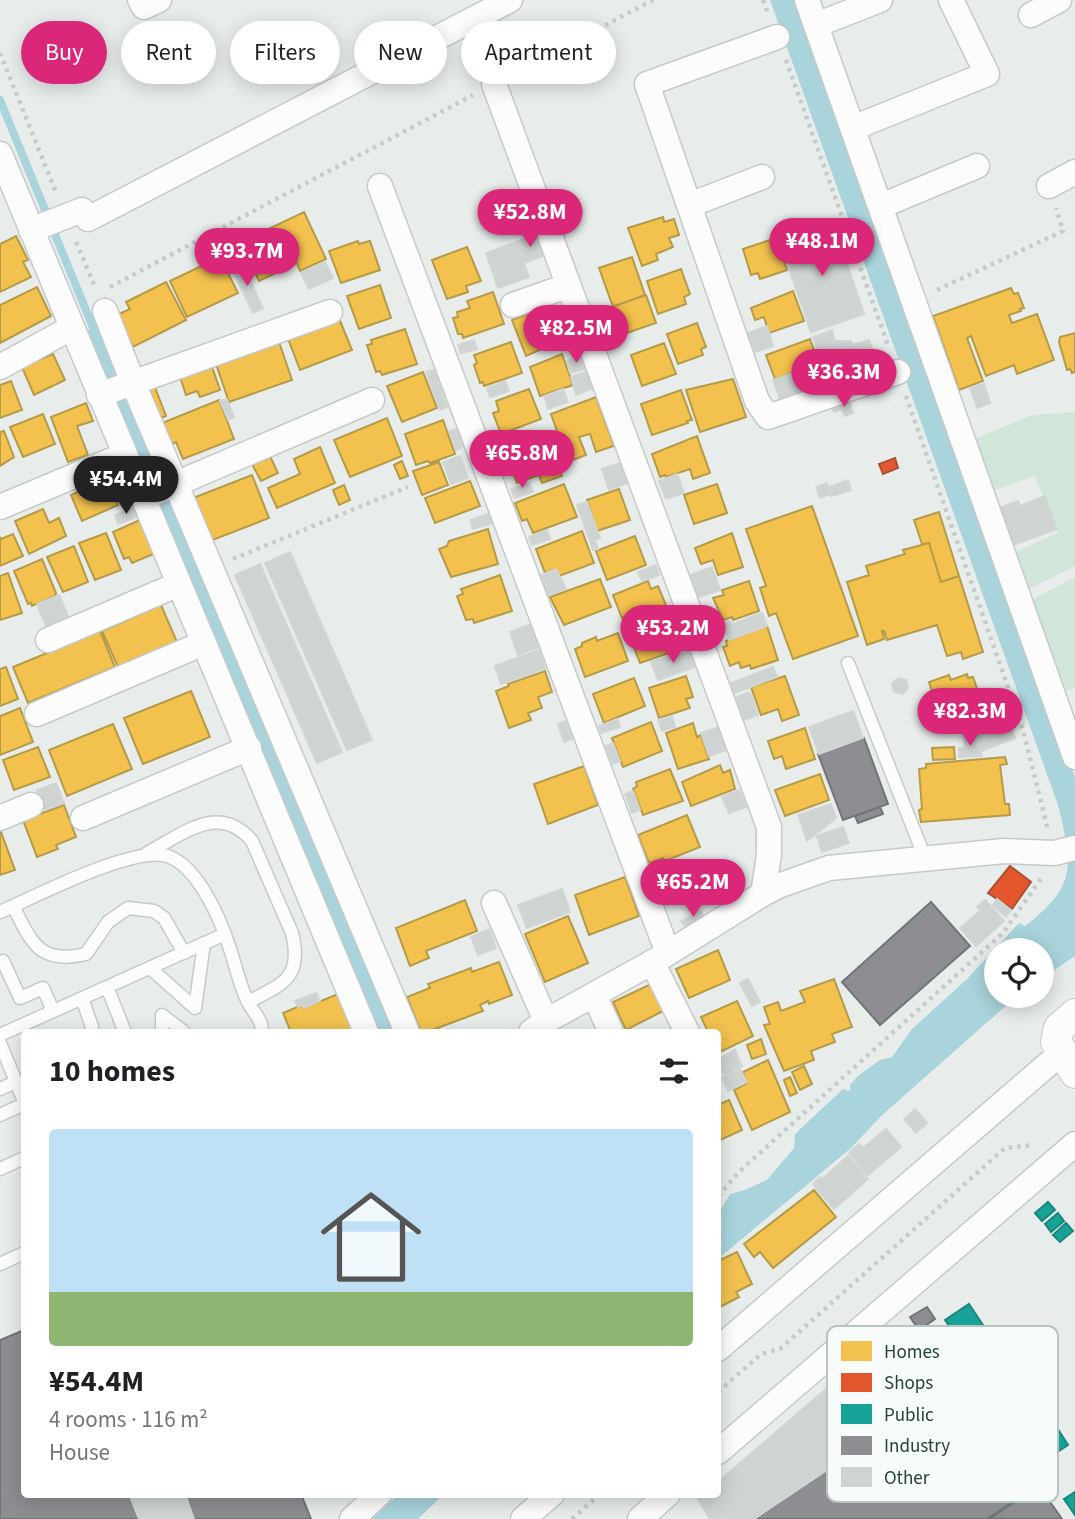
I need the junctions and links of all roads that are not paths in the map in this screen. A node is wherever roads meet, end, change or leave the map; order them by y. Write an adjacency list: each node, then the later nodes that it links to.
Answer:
1 (140, 0): 2 (street)
2 (159, 0)
3 (510, 0): 21 (street)
4 (807, 0): 9 (street)
5 (880, 0): 9 (street)
6 (951, 0): 12 (street)
7 (1059, 0): 8 (street)
8 (1031, 15)
9 (816, 25): 12 (street)
10 (778, 37): 19 (street)
11 (494, 84): 22 (street)
12 (853, 128): 20 (street)
13 (0, 154): 21 (street)
14 (978, 166): 20 (street)
15 (1075, 172): 18 (street)
16 (762, 177): 19 (street)
17 (380, 186): 54 (street)
18 (1049, 186)
19 (690, 205): 28 (street)
20 (881, 206): 40 (street)
21 (49, 223): 26 (street)
22 (567, 286): 23 (street); 47 (street)
23 (513, 305)
24 (105, 311): 29 (street)
25 (330, 312): 29 (street)
26 (71, 328): 27 (street); 29 (street)
27 (0, 367)
28 (898, 372)
29 (117, 389): 31 (street); 32 (street)
30 (372, 400): 32 (street)
31 (124, 455): 32 (street); 33 (street)
32 (160, 491): 34 (street); 70 (street)
33 (0, 507)
34 (179, 584): 35 (street); 36 (street)
35 (48, 640)
36 (204, 643): 38 (street); 39 (street)
37 (848, 663): 46 (lane)
38 (37, 714)
39 (249, 748): 43 (street); 69 (street)
40 (1075, 757)
41 (31, 806): 42 (street)
42 (0, 818)
43 (83, 818)
44 (1066, 850): 46 (street)
45 (140, 856): 49 (lane); 51 (lane); 60 (lane)
46 (925, 858): 47 (street)
47 (763, 894): 54 (street)
48 (494, 903): 63 (street)
49 (13, 906): 50 (lane); 53 (lane)
50 (0, 912)
51 (225, 934): 52 (lane); 60 (lane)
52 (204, 943): 53 (lane); 56 (lane)
53 (184, 953): 56 (lane)
54 (660, 957): 58 (street); 72 (street)
55 (0, 962): 61 (lane)
56 (150, 968): 57 (lane)
57 (107, 987): 59 (lane); 65 (lane)
58 (594, 995): 63 (street); 71 (street)
59 (82, 998): 61 (lane); 64 (lane)
60 (248, 1002): 68 (lane)
61 (53, 1011): 73 (lane)
62 (1075, 1014): 75 (street)
63 (539, 1027)
64 (92, 1029)
65 (124, 1029)
66 (162, 1029): 67 (lane)
67 (180, 1029)
68 (262, 1029)
69 (365, 1029)
70 (406, 1029)
71 (610, 1029)
72 (686, 1029)
73 (0, 1035)
74 (0, 1043): 77 (lane)
75 (1068, 1063): 87 (street)
76 (0, 1089): 78 (lane)
77 (21, 1091)
78 (21, 1093)
79 (21, 1094): 80 (lane)
80 (0, 1115)
81 (1067, 1151): 86 (street)
82 (21, 1159): 83 (lane)
83 (0, 1169)
84 (21, 1254): 85 (lane)
85 (0, 1264)
86 (864, 1326)
87 (721, 1347)
88 (827, 1358): 89 (street)
89 (721, 1449)
90 (375, 1498): 93 (street)
91 (547, 1498): 94 (street)
92 (664, 1498): 95 (street)
93 (352, 1519)
94 (523, 1519)
95 (640, 1519)

